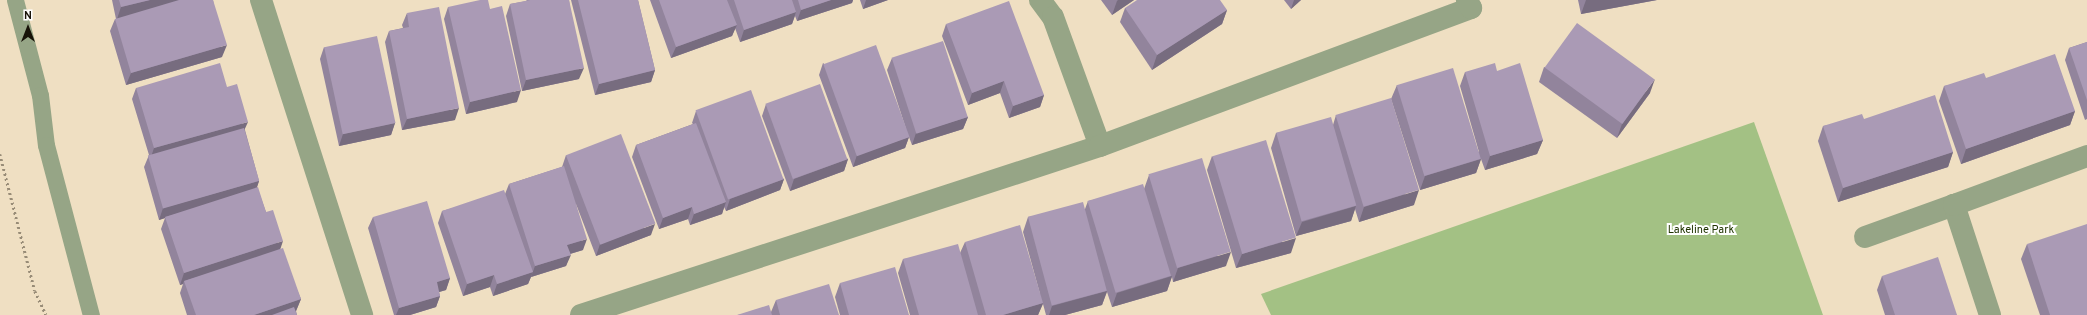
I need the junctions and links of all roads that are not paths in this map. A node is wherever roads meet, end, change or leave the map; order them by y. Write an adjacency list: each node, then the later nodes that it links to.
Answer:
1 (15, 0): 9 (lane)
2 (261, 0): 10 (street)
3 (1040, 0): 5 (street)
4 (1467, 0): 5 (street)
5 (1100, 146): 11 (street)
6 (2087, 156): 7 (street)
7 (1954, 205): 8 (street); 12 (street)
8 (1865, 237)
9 (90, 315)
10 (362, 315)
11 (581, 315)
12 (1990, 315)

